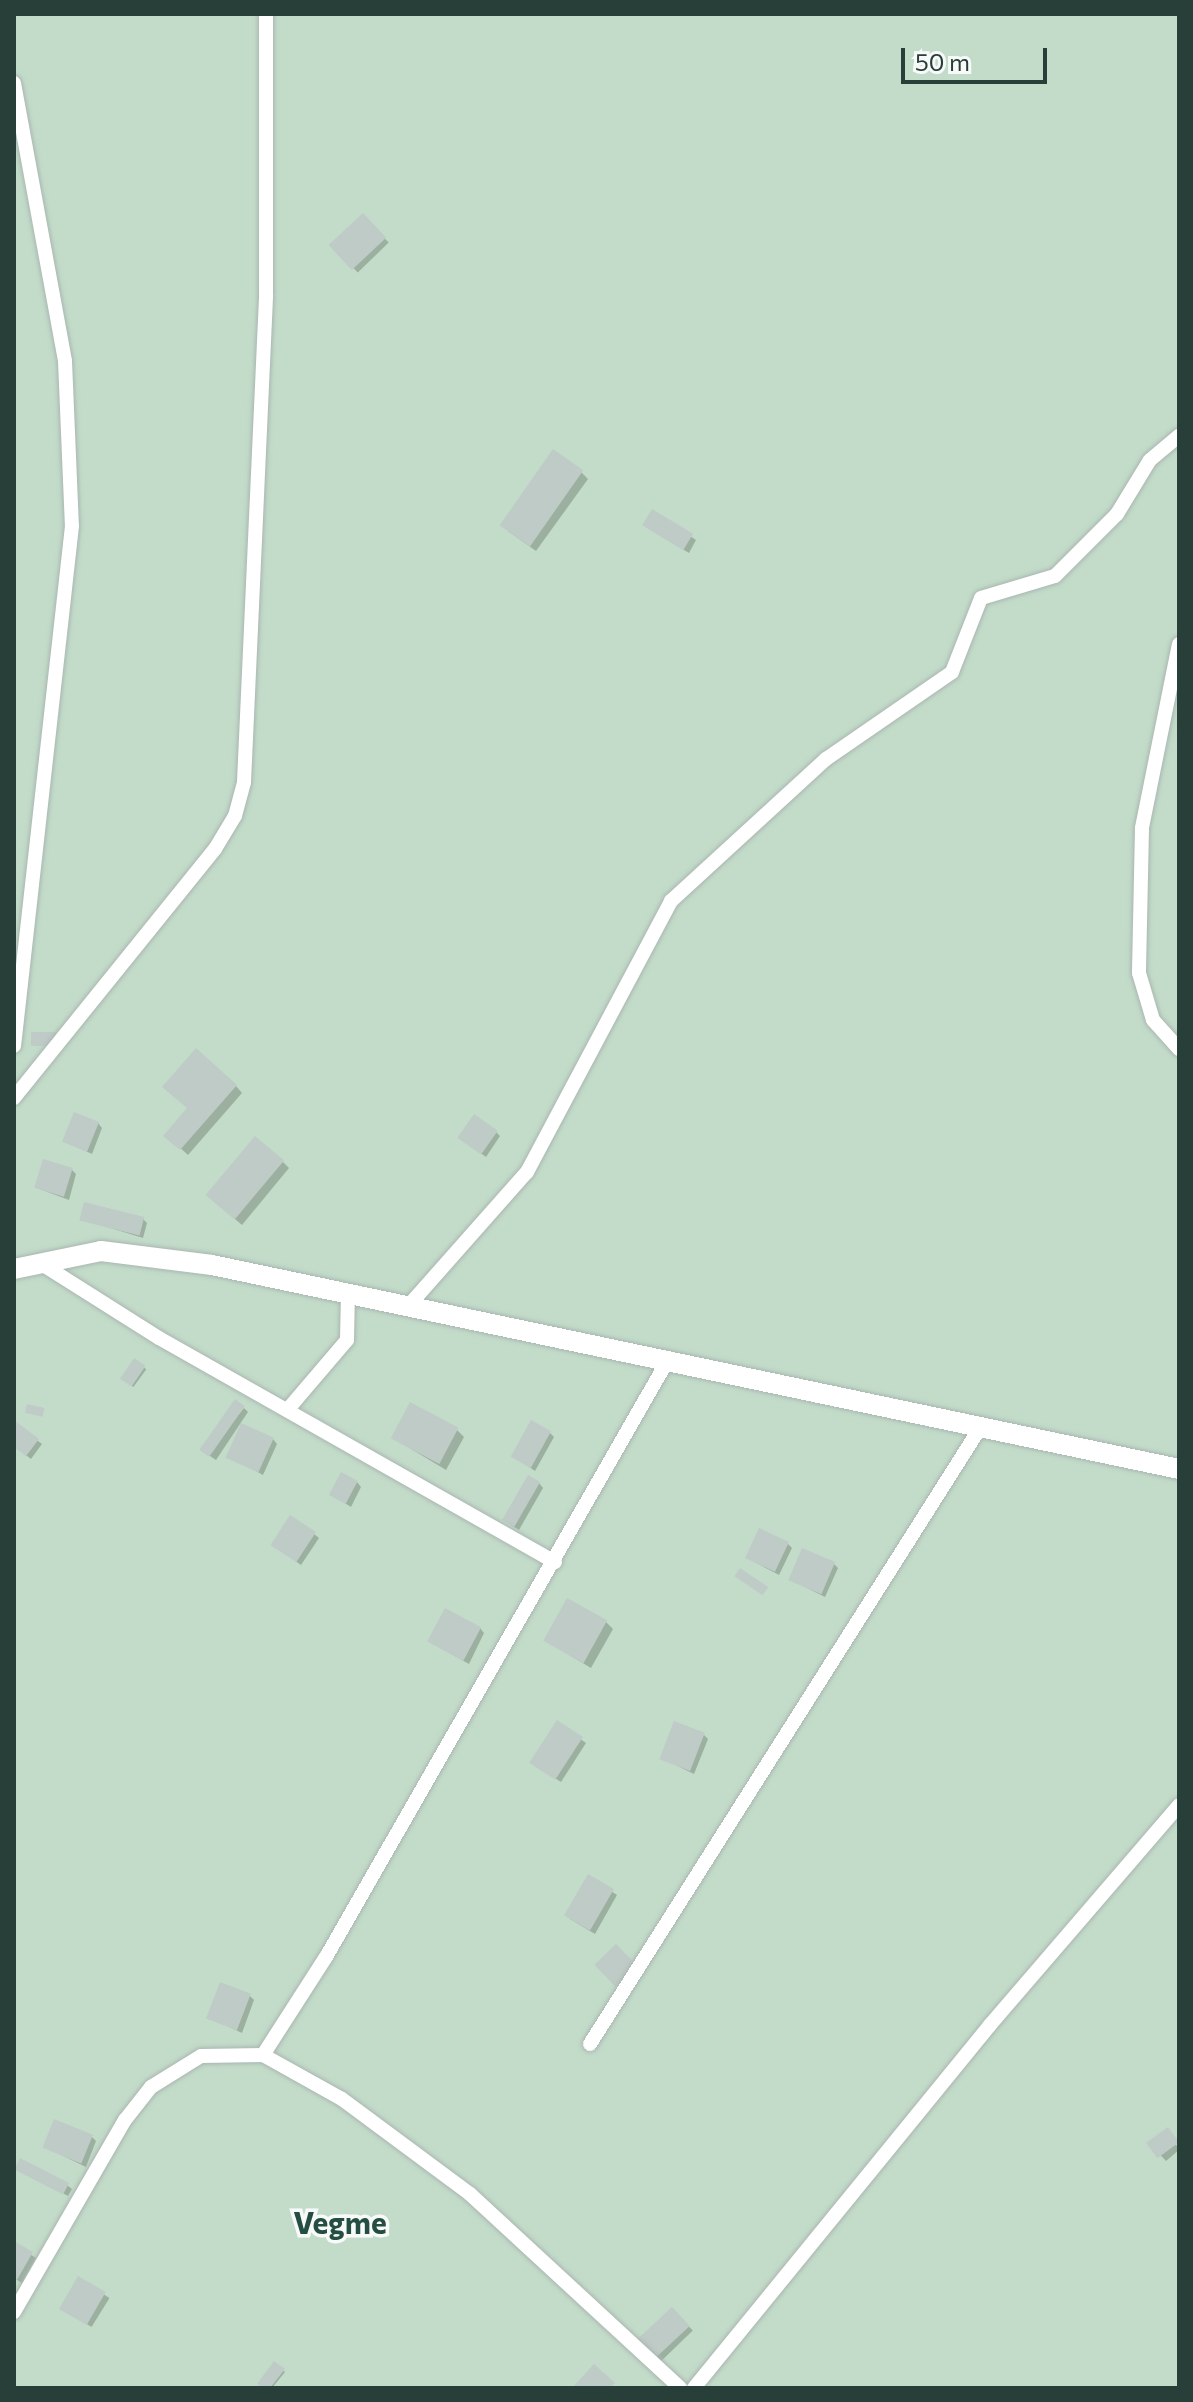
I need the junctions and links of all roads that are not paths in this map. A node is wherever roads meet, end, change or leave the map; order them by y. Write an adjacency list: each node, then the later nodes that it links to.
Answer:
1 (266, 14): 7 (street)
2 (14, 83): 5 (street)
3 (1179, 436): 11 (street)
4 (1179, 644): 6 (street)
5 (14, 1046)
6 (1179, 1049)
7 (14, 1098)
8 (45, 1266): 9 (street); 10 (street); 13 (street)
9 (14, 1269)
10 (348, 1291): 11 (street); 13 (street)
11 (411, 1303): 12 (street)
12 (669, 1358): 14 (street); 16 (street)
13 (289, 1408): 16 (street)
14 (980, 1428): 15 (street); 18 (street)
15 (1179, 1469)
16 (555, 1562): 19 (street)
17 (1179, 1805): 22 (street)
18 (590, 2044)
19 (263, 2055): 20 (street); 21 (street)
20 (14, 2312)
21 (680, 2388)
22 (694, 2388)

